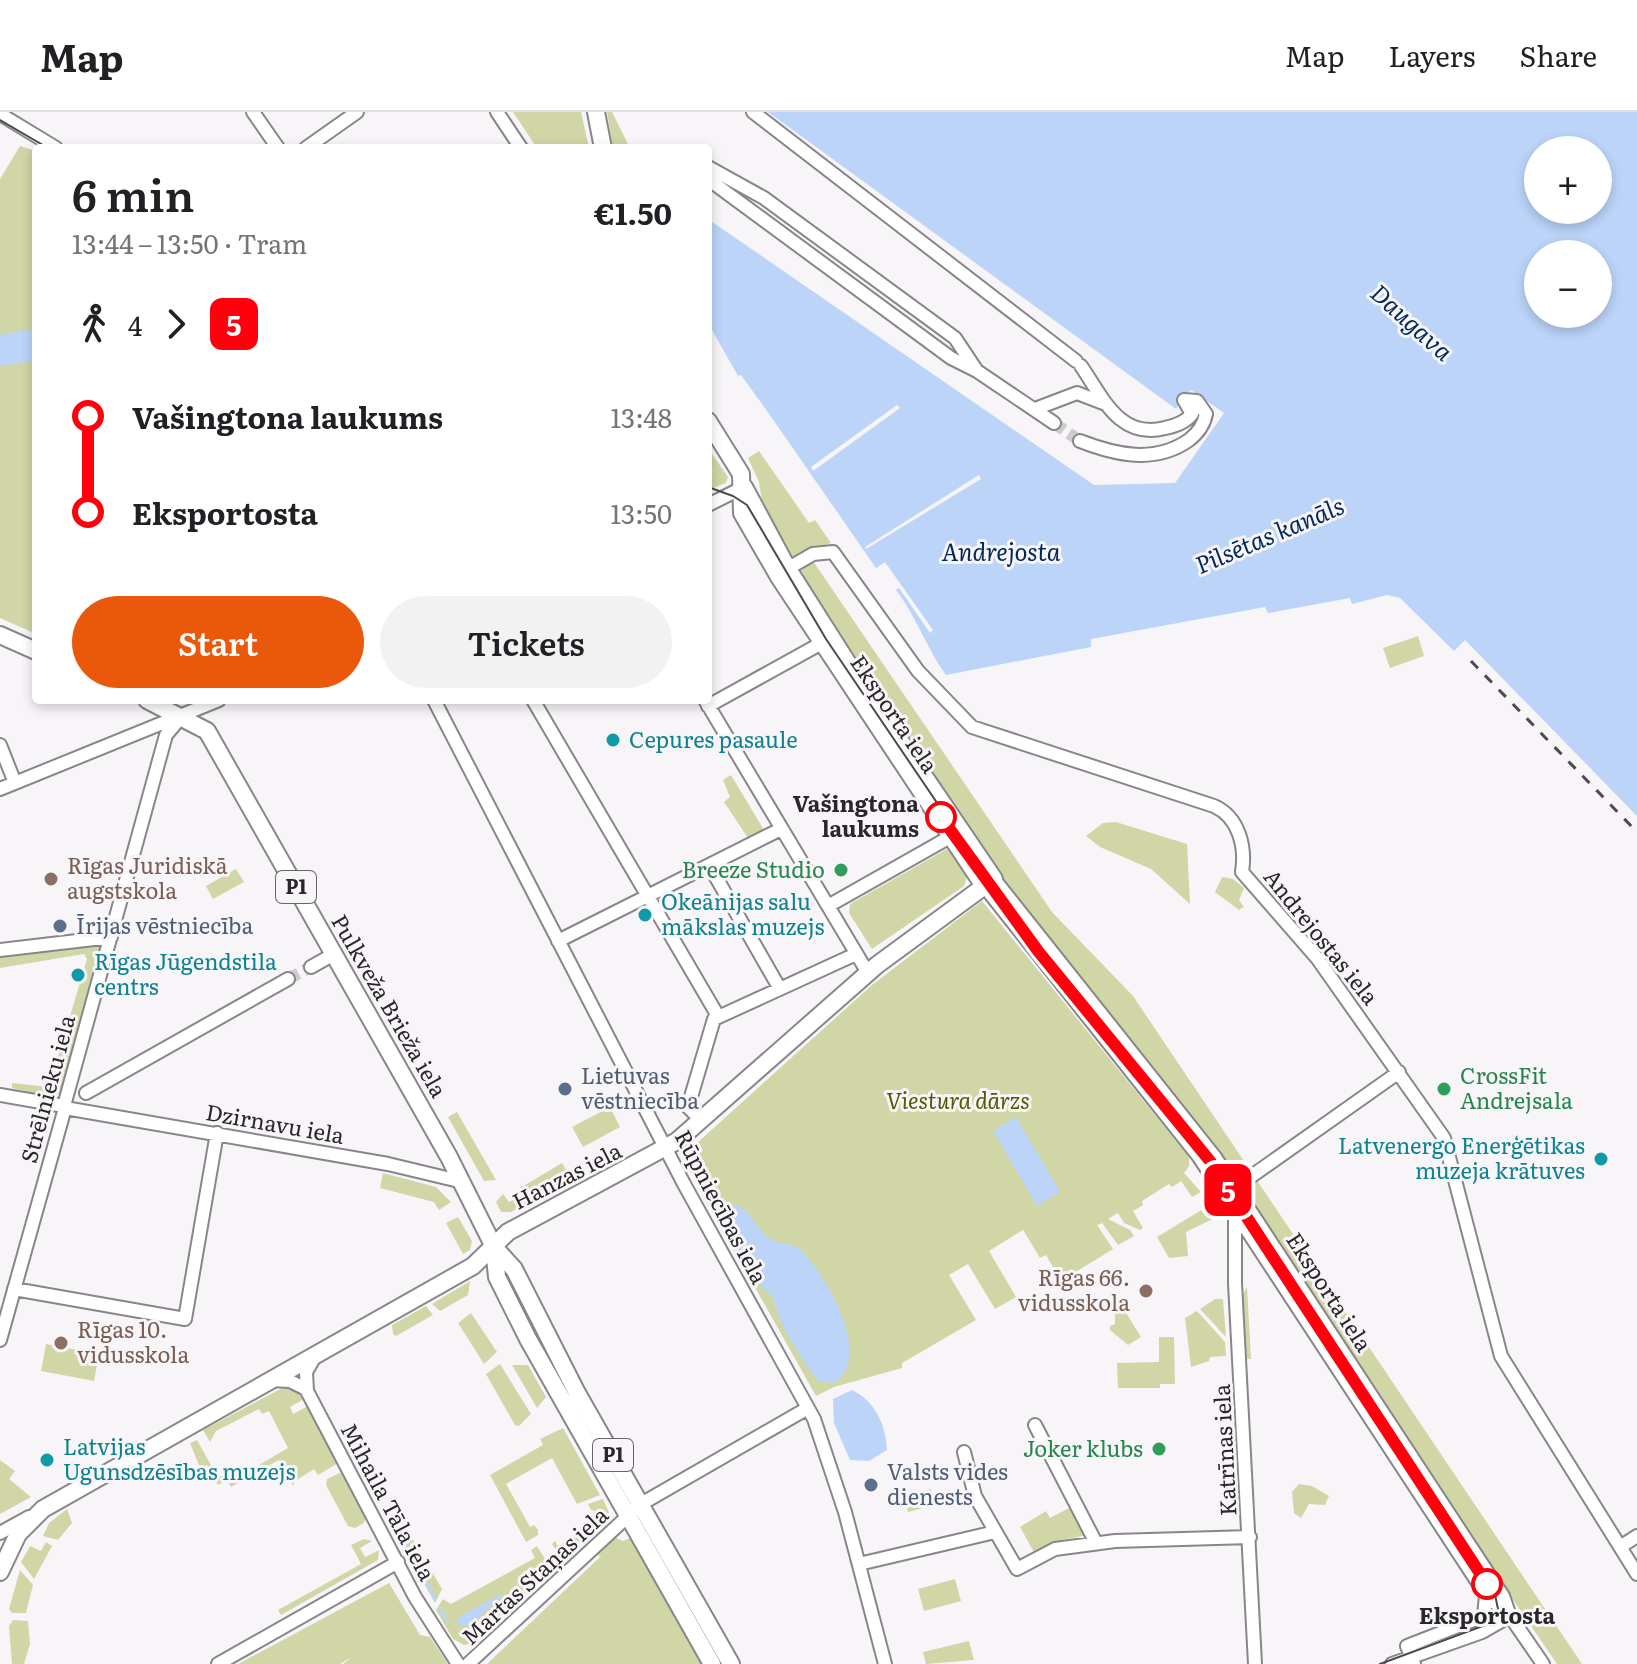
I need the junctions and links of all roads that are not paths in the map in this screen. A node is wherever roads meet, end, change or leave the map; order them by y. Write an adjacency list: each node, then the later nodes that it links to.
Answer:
1 (253, 112): 9 (street)
2 (357, 112): 10 (street)
3 (497, 112): 11 (street)
4 (596, 112): 12 (main road)
5 (753, 112): 16 (street)
6 (0, 114): 7 (street)
7 (17, 118): 8 (street)
8 (51, 144)
9 (275, 144)
10 (312, 144)
11 (518, 144)
12 (602, 144)
13 (712, 169): 15 (street)
14 (712, 182): 15 (street)
15 (977, 371): 17 (street)
16 (1105, 405): 17 (street); 20 (street)
17 (1035, 409): 18 (street)
18 (1054, 423)
19 (712, 427): 21 (main road, Eksporta iela)
20 (1080, 441)
21 (744, 487): 22 (street); 23 (main road, Eksporta iela); 24 (main road, Eksporta iela)
22 (714, 502): 23 (street)
23 (742, 513): 24 (main road, Eksporta iela)
24 (783, 572): 26 (main road, Eksporta iela); 54 (street, Andrejostas iela)
25 (0, 635): 27 (main road)
26 (826, 641): 28 (street); 39 (main road, Eksporta iela)
27 (32, 649)
28 (712, 700)
29 (156, 704): 34 (main road, P1)
30 (210, 704): 34 (street)
31 (436, 704): 45 (street, Rūpniecības iela)
32 (535, 704): 42 (street)
33 (708, 704): 38 (street)
34 (182, 716): 36 (street); 44 (street, Strēlnieku iela); 47 (main road, Pulkveža Brieža iela / P1)
35 (0, 745): 36 (street)
36 (15, 783): 37 (street)
37 (0, 789)
38 (781, 829): 40 (street); 43 (street)
39 (956, 834): 41 (main road, Eksporta iela); 43 (street)
40 (709, 865): 42 (street); 52 (street)
41 (989, 882): 50 (main road, Hanzas iela); 64 (street, Eksporta iela); 65 (street, Eksporta iela)
42 (647, 896): 45 (street); 53 (street)
43 (828, 906): 48 (street)
44 (111, 937): 46 (street); 55 (street, Strēlnieku iela)
45 (558, 941): 62 (street, Rūpniecības iela)
46 (0, 950)
47 (334, 954): 49 (street); 63 (main road, Pulkveža Brieža iela / P1)
48 (856, 954): 50 (street); 52 (street)
49 (311, 967)
50 (868, 973): 60 (main road, Hanzas iela)
51 (288, 979): 56 (street)
52 (780, 989): 53 (street)
53 (718, 1016): 60 (street)
54 (1399, 1072): 64 (street); 83 (street, Andrejostas iela)
55 (71, 1088): 56 (street); 58 (street, Strēlnieku iela)
56 (86, 1093): 59 (street)
57 (0, 1095): 58 (street, Dzirnavu iela)
58 (64, 1107): 59 (street, Dzirnavu iela); 68 (street, Strēlnieku iela)
59 (83, 1108): 61 (street, Dzirnavu iela)
60 (702, 1121): 62 (main road, Hanzas iela)
61 (217, 1133): 63 (street, Dzirnavu iela); 68 (street)
62 (666, 1148): 67 (main road, Hanzas iela); 73 (street, Rūpniecības iela)
63 (459, 1181): 67 (main road, Pulkveža Brieža iela / P1)
64 (1241, 1192): 65 (street); 66 (street, Eksporta iela)
65 (1235, 1210): 66 (street, Katrīnas iela)
66 (1246, 1227): 81 (street, Katrīnas iela); 88 (street, Eksporta iela); 89 (street, Eksporta iela)
67 (494, 1247): 70 (main road, Hanzas iela); 76 (main road, Pulkveža Brieža iela / P1)
68 (14, 1289): 69 (street, Strēlnieku iela)
69 (0, 1340)
70 (317, 1354): 71 (main road, Hanzas iela); 72 (street)
71 (270, 1380): 72 (street); 77 (main road, Hanzas iela)
72 (306, 1389): 84 (street, Mihaila Tāla iela)
73 (808, 1408): 76 (street, Martas Staņas iela); 85 (street, Rūpniecības iela)
74 (1035, 1425): 82 (street)
75 (964, 1452): 78 (street)
76 (634, 1510): 93 (street, Martas Staņas iela); 94 (main road, Pulkveža Brieža iela / P1); 95 (main road, Pulkveža Brieža iela / P1)
77 (39, 1511): 79 (street, Hanzas iela); 86 (main road)
78 (995, 1532): 82 (street); 85 (street)
79 (0, 1533)
80 (1637, 1536): 83 (street)
81 (1250, 1537): 82 (street); 97 (street, Katrīnas iela)
82 (1096, 1543)
83 (1620, 1547): 87 (street, Andrejostas iela)
84 (398, 1562): 91 (street); 92 (street, Mihaila Tāla iela)
85 (859, 1564): 96 (street, Rūpniecības iela)
86 (0, 1572)
87 (1637, 1574)
88 (1486, 1595): 89 (street, Eksporta iela); 90 (street)
89 (1510, 1616): 90 (street); 99 (street, Eksporta iela)
90 (1412, 1661): 98 (street)
91 (218, 1664)
92 (458, 1664)
93 (468, 1664)
94 (712, 1664)
95 (731, 1664)
96 (885, 1664)
97 (1255, 1664)
98 (1392, 1664)
99 (1543, 1664)

